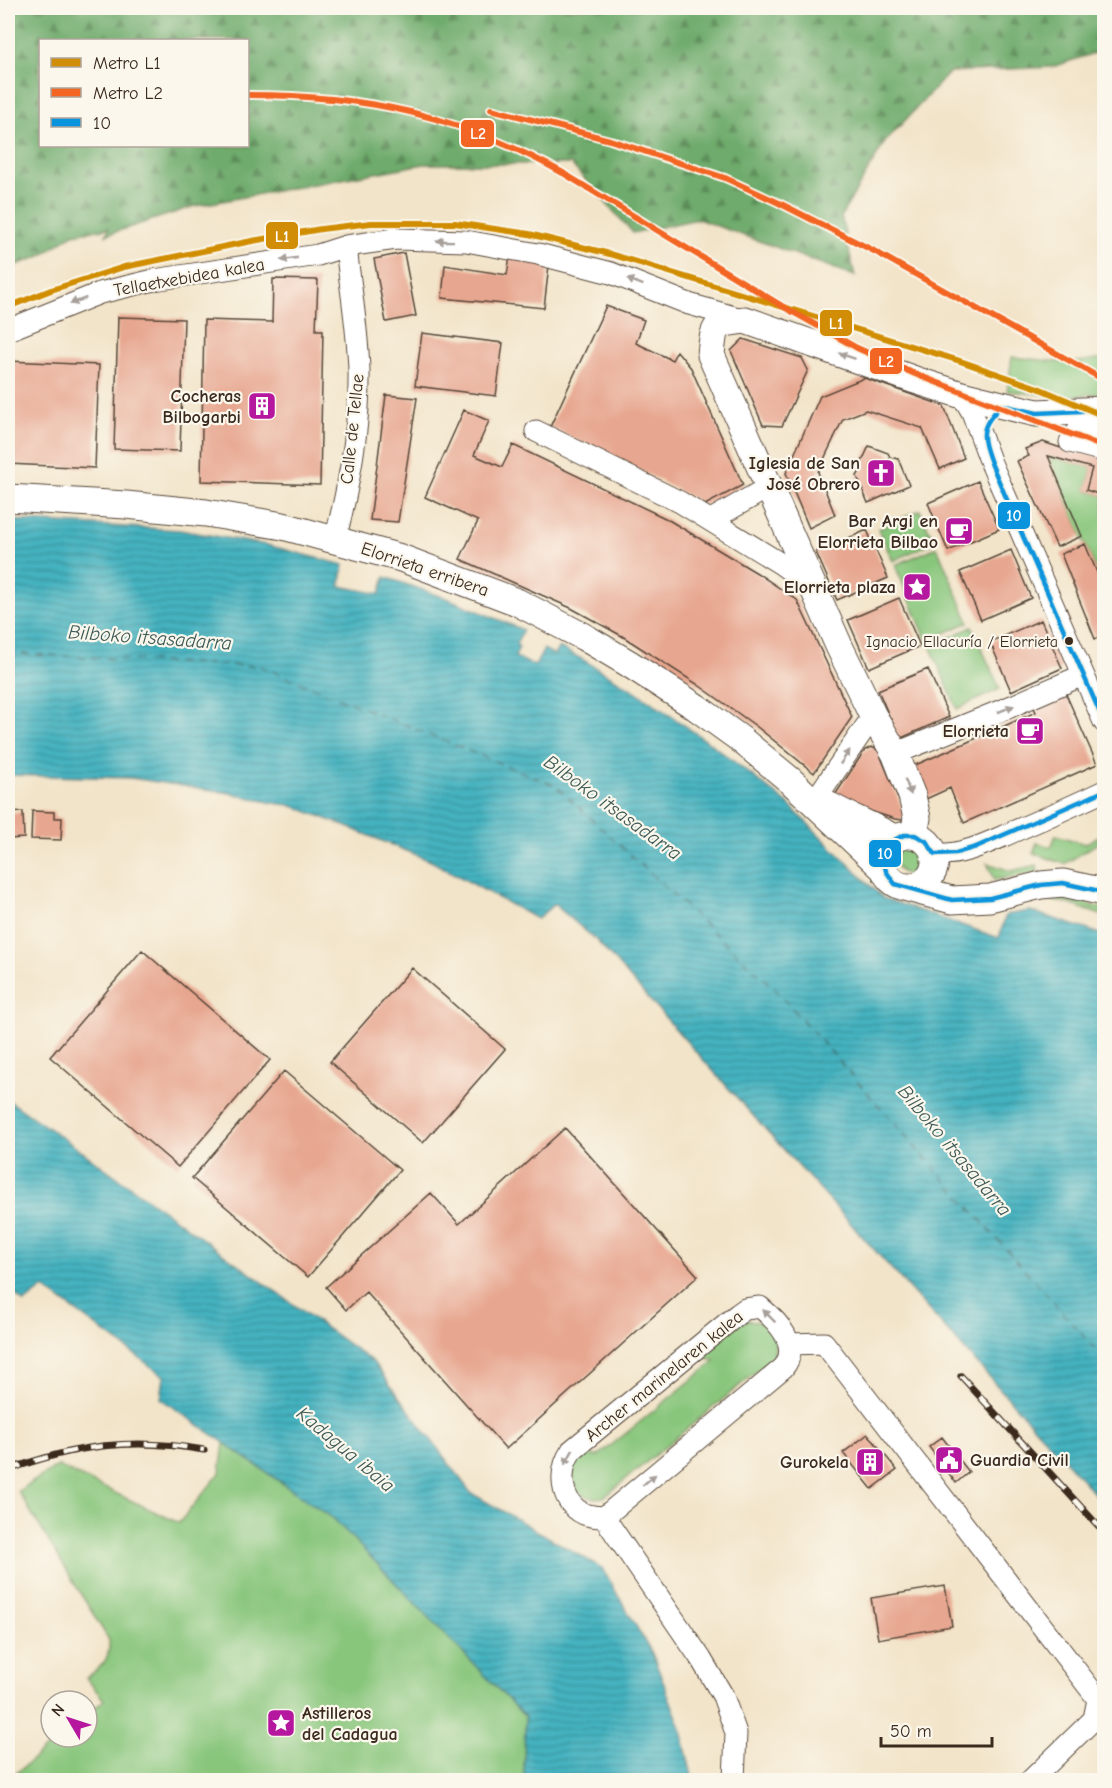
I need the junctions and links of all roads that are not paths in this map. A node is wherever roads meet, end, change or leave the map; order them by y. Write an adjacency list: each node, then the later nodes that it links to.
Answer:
1 (346, 246): 2 (street, Tellaetxebidea kalea, one-way to 1); 4 (street, Tellaetxebidea kalea, one-way to 4); 16 (street, Calle de Tellae)
2 (689, 304): 3 (street, Tellaetxebidea kalea); 5 (street)
3 (745, 320): 5 (main road); 6 (main road, one-way to 3)
4 (8, 330)
5 (711, 355): 13 (main road)
6 (962, 395): 7 (main road); 11 (street)
7 (1002, 405): 8 (main road); 11 (street)
8 (1104, 410)
9 (1104, 428): 12 (street)
10 (536, 431): 15 (street)
11 (982, 436): 18 (street)
12 (1104, 451)
13 (769, 487): 15 (street); 17 (main road)
14 (8, 498): 16 (main road, Elorrieta erribera)
15 (711, 520): 17 (street)
16 (335, 540): 22 (main road, Elorrieta erribera)
17 (789, 557): 19 (main road)
18 (1083, 675): 20 (street); 21 (street, one-way to 18)
19 (873, 716): 21 (main road); 24 (street, one-way to 19)
20 (1104, 722)
21 (892, 748): 25 (main road, one-way to 25)
22 (791, 781): 24 (main road); 27 (main road)
23 (1104, 791): 26 (street)
24 (816, 799): 25 (main road)
25 (904, 837): 26 (main road); 27 (main road)
26 (935, 854): 27 (main road)
27 (894, 878): 28 (main road)
28 (1104, 892)
29 (790, 1344): 30 (street, one-way to 29); 30 (street, Archer marinelaren kalea, one-way to 30); 32 (street)
30 (604, 1517): 31 (street)
31 (734, 1780)
32 (1031, 1780)

